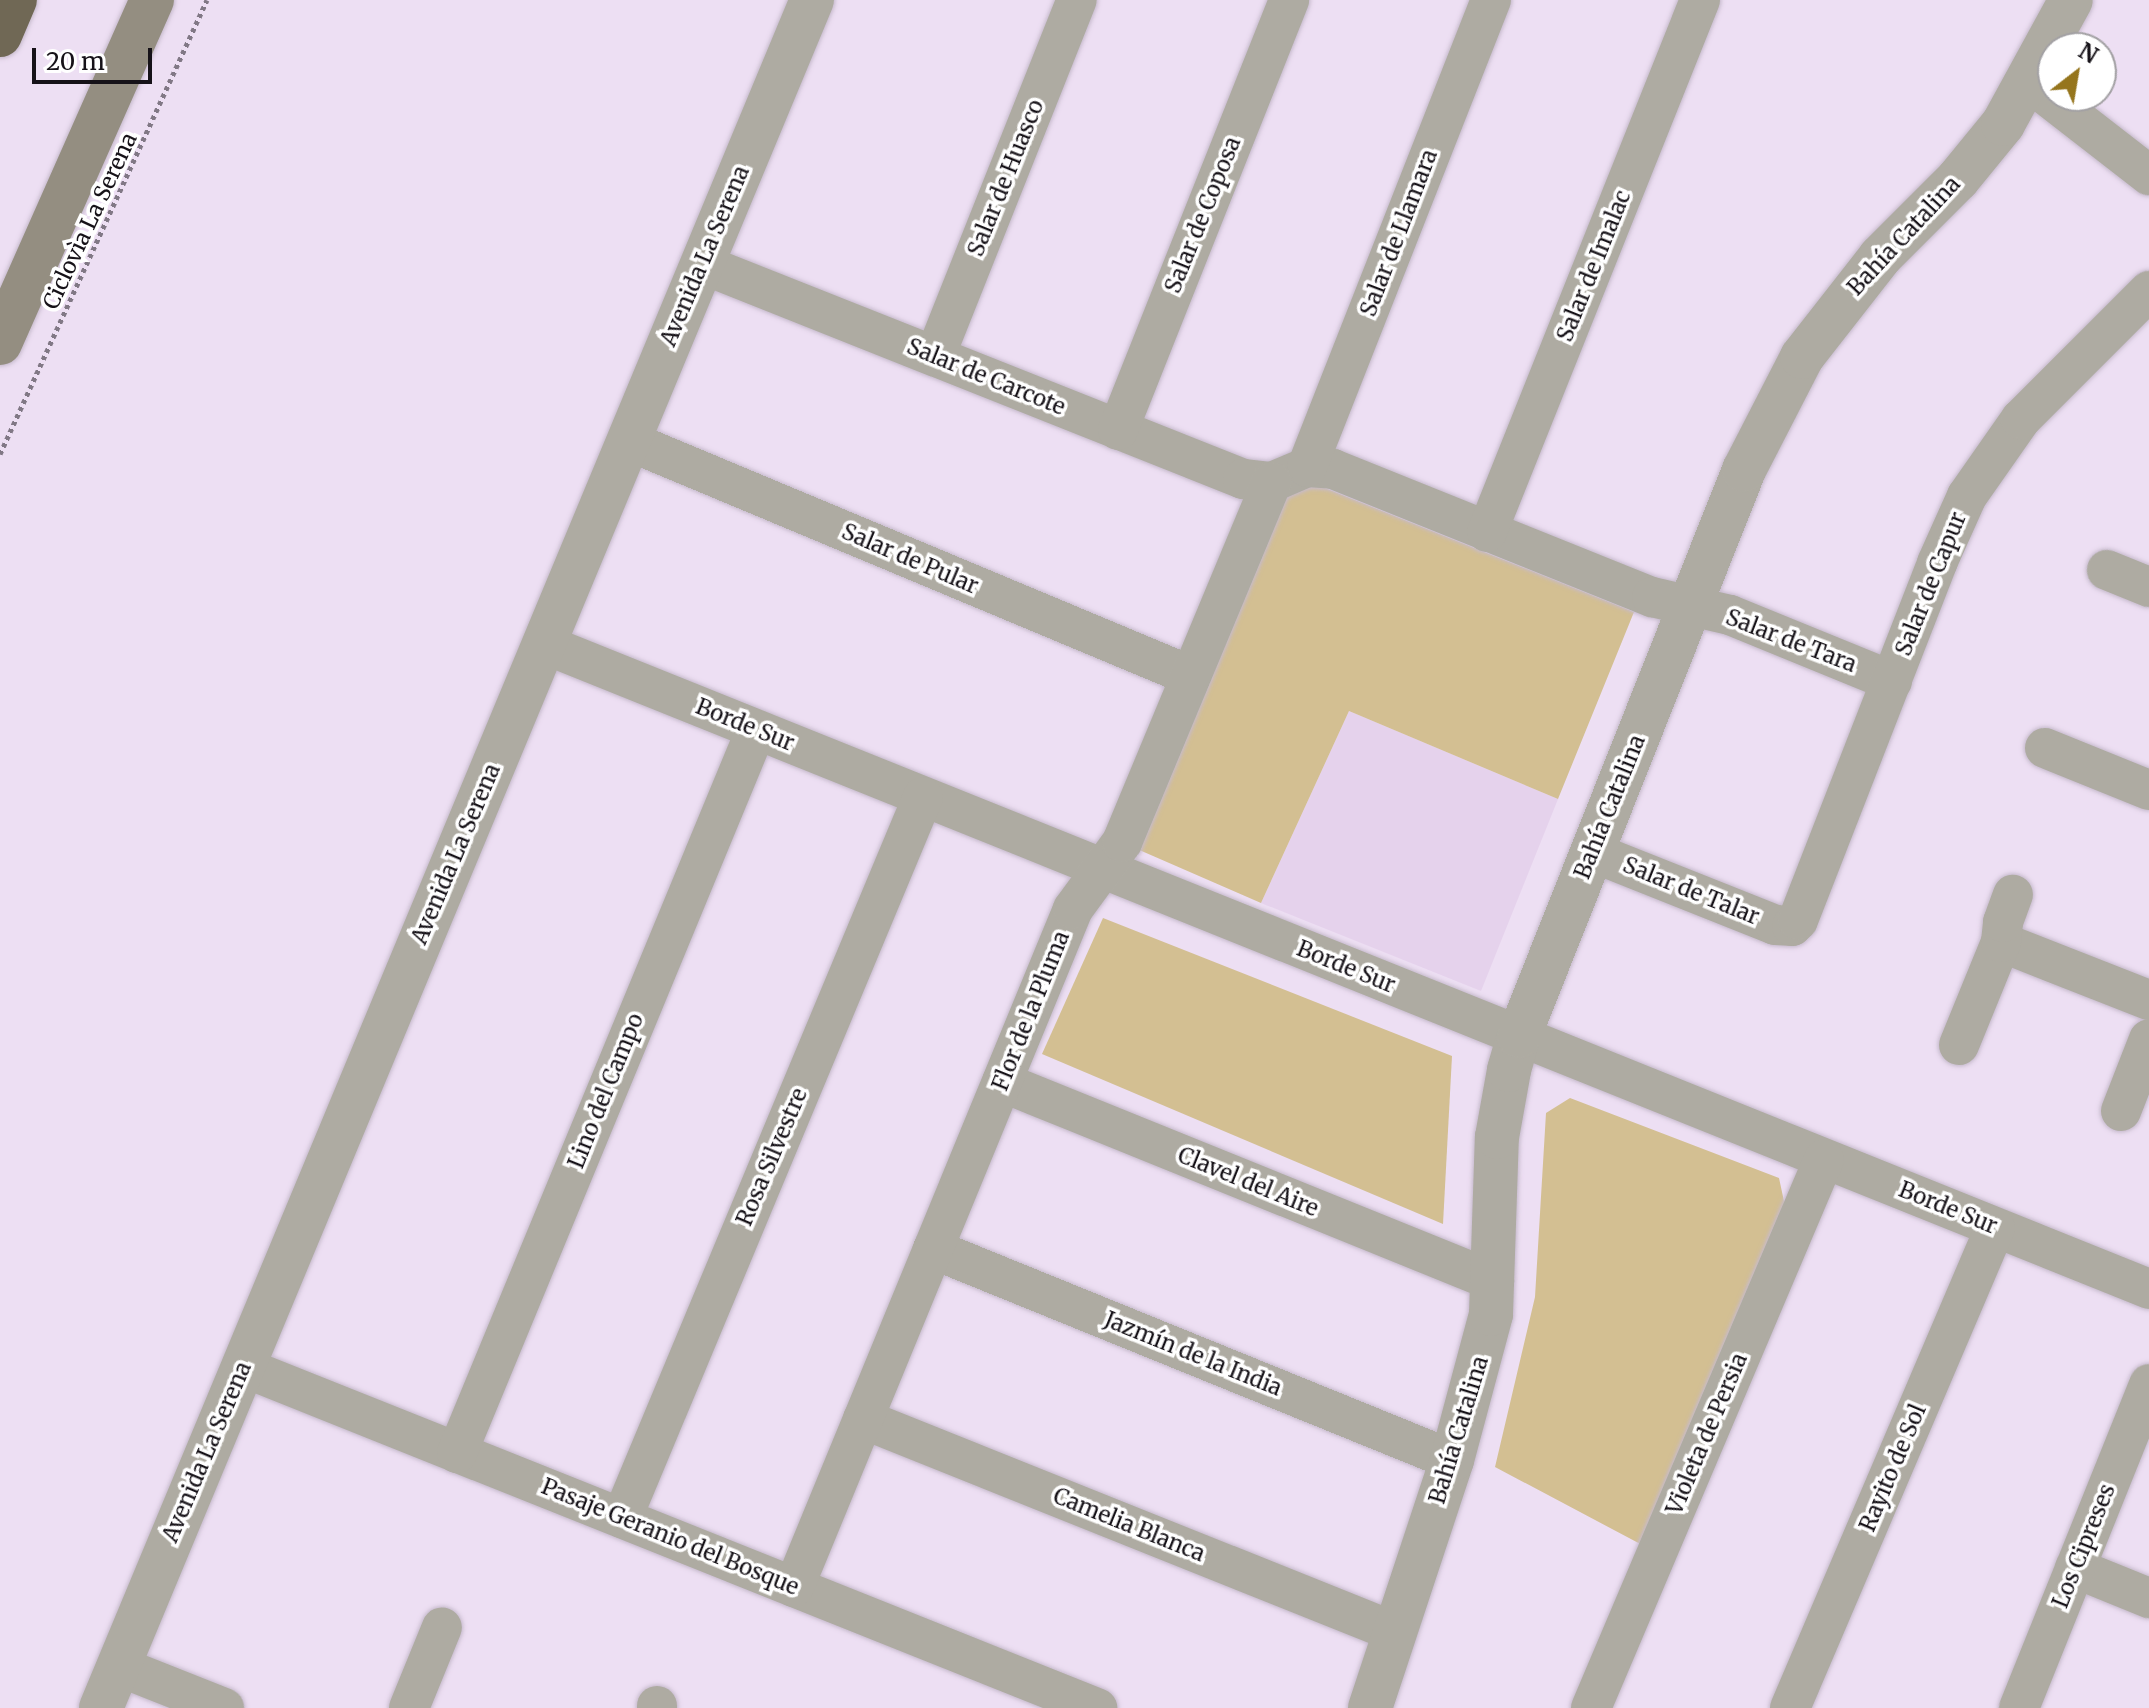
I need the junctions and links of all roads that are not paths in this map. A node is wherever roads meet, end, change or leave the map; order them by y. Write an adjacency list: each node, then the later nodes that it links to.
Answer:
1 (15, 0): 9 (highway)
2 (152, 0): 14 (main road)
3 (812, 0): 12 (street, Avenida La Serena)
4 (1077, 0): 15 (street, Salar de Huasco)
5 (1289, 0): 16 (street, Salar de Coposa)
6 (1491, 0): 18 (street, Salar de Llamara)
7 (1700, 0): 19 (street, Salar de Imalac)
8 (2071, 0): 10 (street, Bahía Catalina)
9 (0, 35)
10 (2029, 82): 11 (street); 22 (street, Bahía Catalina)
11 (2149, 175)
12 (702, 264): 15 (street, Salar de Carcote); 17 (street, Avenida La Serena)
13 (2149, 291): 25 (street, Salar de Capur)
14 (0, 343)
15 (935, 356): 16 (street, Salar de Carcote)
16 (1118, 430): 18 (street, Salar de Carcote)
17 (629, 441): 23 (street, Avenida La Serena); 24 (street, Salar de Pular)
18 (1290, 474): 19 (street, Salar de Carcote); 24 (street, Flor de la Pluma)
19 (1487, 532): 22 (street, Salar de Carcote)
20 (2107, 570): 21 (street)
21 (2149, 587)
22 (1690, 606): 25 (street, Salar de Tara); 30 (street, Bahía Catalina)
23 (544, 644): 26 (street, Borde Sur); 46 (street, Avenida La Serena)
24 (1191, 676): 31 (street, Flor de la Pluma)
25 (1892, 681): 33 (street, Salar de Capur)
26 (756, 730): 29 (street, Borde Sur); 49 (street, Lino del Campo)
27 (2045, 748): 28 (street)
28 (2149, 790)
29 (923, 797): 31 (street, Borde Sur); 51 (street, Rosa Silvestre)
30 (1592, 852): 33 (street, Salar de Talar); 36 (street, Bahía Catalina)
31 (1103, 869): 36 (street, Borde Sur); 39 (street, Flor de la Pluma)
32 (2013, 895): 34 (street)
33 (1792, 926)
34 (2001, 942): 35 (street); 38 (street)
35 (2149, 1000)
36 (1519, 1036): 41 (street, Borde Sur); 44 (street, Bahía Catalina)
37 (2149, 1039): 40 (street)
38 (1959, 1045)
39 (1002, 1082): 43 (street, Flor de la Pluma); 44 (street, Clavel del Aire)
40 (2121, 1111)
41 (1824, 1159): 42 (street, Borde Sur); 63 (street, Violeta de Persia)
42 (1995, 1228): 45 (street, Borde Sur); 64 (street, Rayito de Sol)
43 (933, 1249): 48 (street, Flor de la Pluma); 50 (street, Jazmín de la India)
44 (1494, 1281): 50 (street, Bahía Catalina)
45 (2149, 1289)
46 (243, 1367): 49 (street, Pasaje Geranio del Bosque); 57 (street, Avenida La Serena)
47 (2149, 1384): 52 (street, Los Cipreses)
48 (863, 1419): 53 (street, Flor de la Pluma); 56 (street, Camelia Blanca)
49 (457, 1453): 51 (street, Pasaje Geranio del Bosque)
50 (1452, 1460): 56 (street, Bahía Catalina)
51 (622, 1518): 53 (street, Pasaje Geranio del Bosque)
52 (2075, 1568): 54 (street); 65 (street, Los Cipreses)
53 (794, 1587): 61 (street, Pasaje Geranio del Bosque)
54 (2149, 1598)
55 (442, 1627): 60 (street)
56 (1395, 1632): 62 (street, Bahía Catalina)
57 (118, 1666): 58 (street, Avenida La Serena); 59 (street)
58 (101, 1708)
59 (224, 1708)
60 (409, 1708)
61 (1097, 1708)
62 (1370, 1708)
63 (1591, 1708)
64 (1790, 1708)
65 (2019, 1708)

